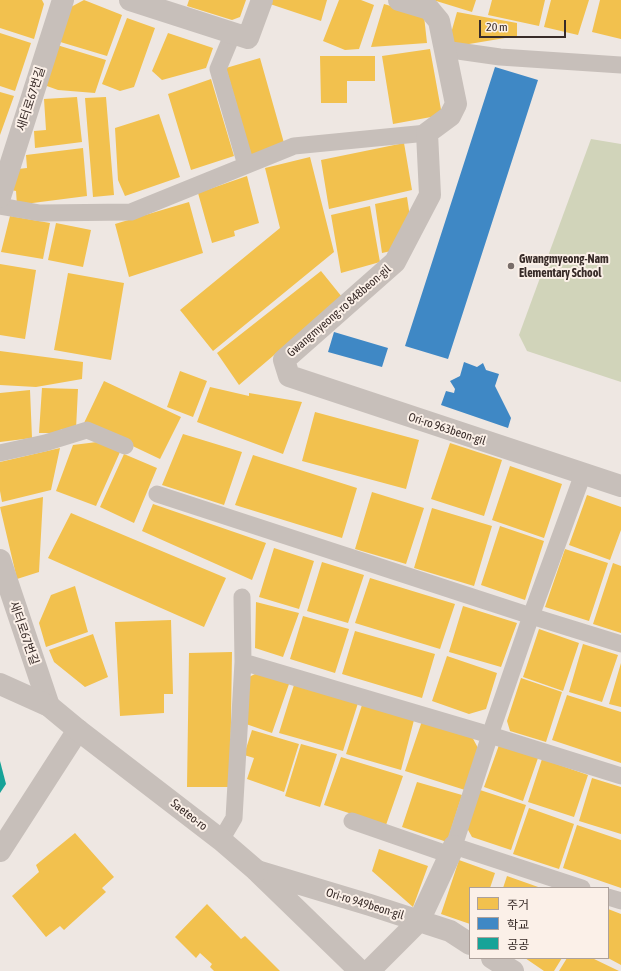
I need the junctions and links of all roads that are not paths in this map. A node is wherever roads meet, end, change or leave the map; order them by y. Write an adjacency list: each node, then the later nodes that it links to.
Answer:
1 (63, 0): 10 (street, 새터로67번길)
2 (130, 0): 5 (street)
3 (262, 0): 5 (street)
4 (400, 0): 6 (street)
5 (233, 33): 9 (lane)
6 (444, 49): 7 (lane); 8 (street)
7 (621, 65)
8 (427, 133): 9 (lane); 12 (street, Gwangmyeong-ro 848beon-gil)
9 (246, 165): 11 (lane)
10 (0, 197)
11 (0, 206)
12 (284, 360): 15 (street, Ori-ro 963beon-gil)
13 (125, 446): 14 (lane)
14 (0, 453)
15 (583, 474): 16 (street, Ori-ro 963beon-gil); 20 (lane)
16 (621, 486)
17 (157, 494): 20 (lane)
18 (0, 560): 24 (street, 새터로67번길)
19 (242, 597): 22 (lane)
20 (531, 616): 21 (lane); 26 (lane)
21 (621, 644)
22 (243, 662): 26 (lane); 29 (lane)
23 (0, 684): 24 (street, Saeteo-ro)
24 (49, 706): 25 (street, Saeteo-ro)
25 (78, 730): 29 (street, Saeteo-ro); 30 (street)
26 (490, 735): 27 (lane); 31 (lane)
27 (621, 776)
28 (352, 820): 31 (lane)
29 (221, 840): 32 (street, Saeteo-ro)
30 (0, 851)
31 (452, 851): 33 (lane); 37 (street)
32 (256, 871): 35 (street, Ori-ro 949beon-gil); 38 (street, Saeteo-ro)
33 (578, 887)
34 (609, 897): 36 (lane)
35 (346, 898): 37 (street, Ori-ro 949beon-gil); 38 (street)
36 (621, 901)
37 (419, 921): 39 (street, Ori-ro 949beon-gil); 42 (street)
38 (314, 926): 41 (street, Saeteo-ro)
39 (469, 943)
40 (494, 959): 43 (street)
41 (360, 971)
42 (369, 971)
43 (512, 971)

